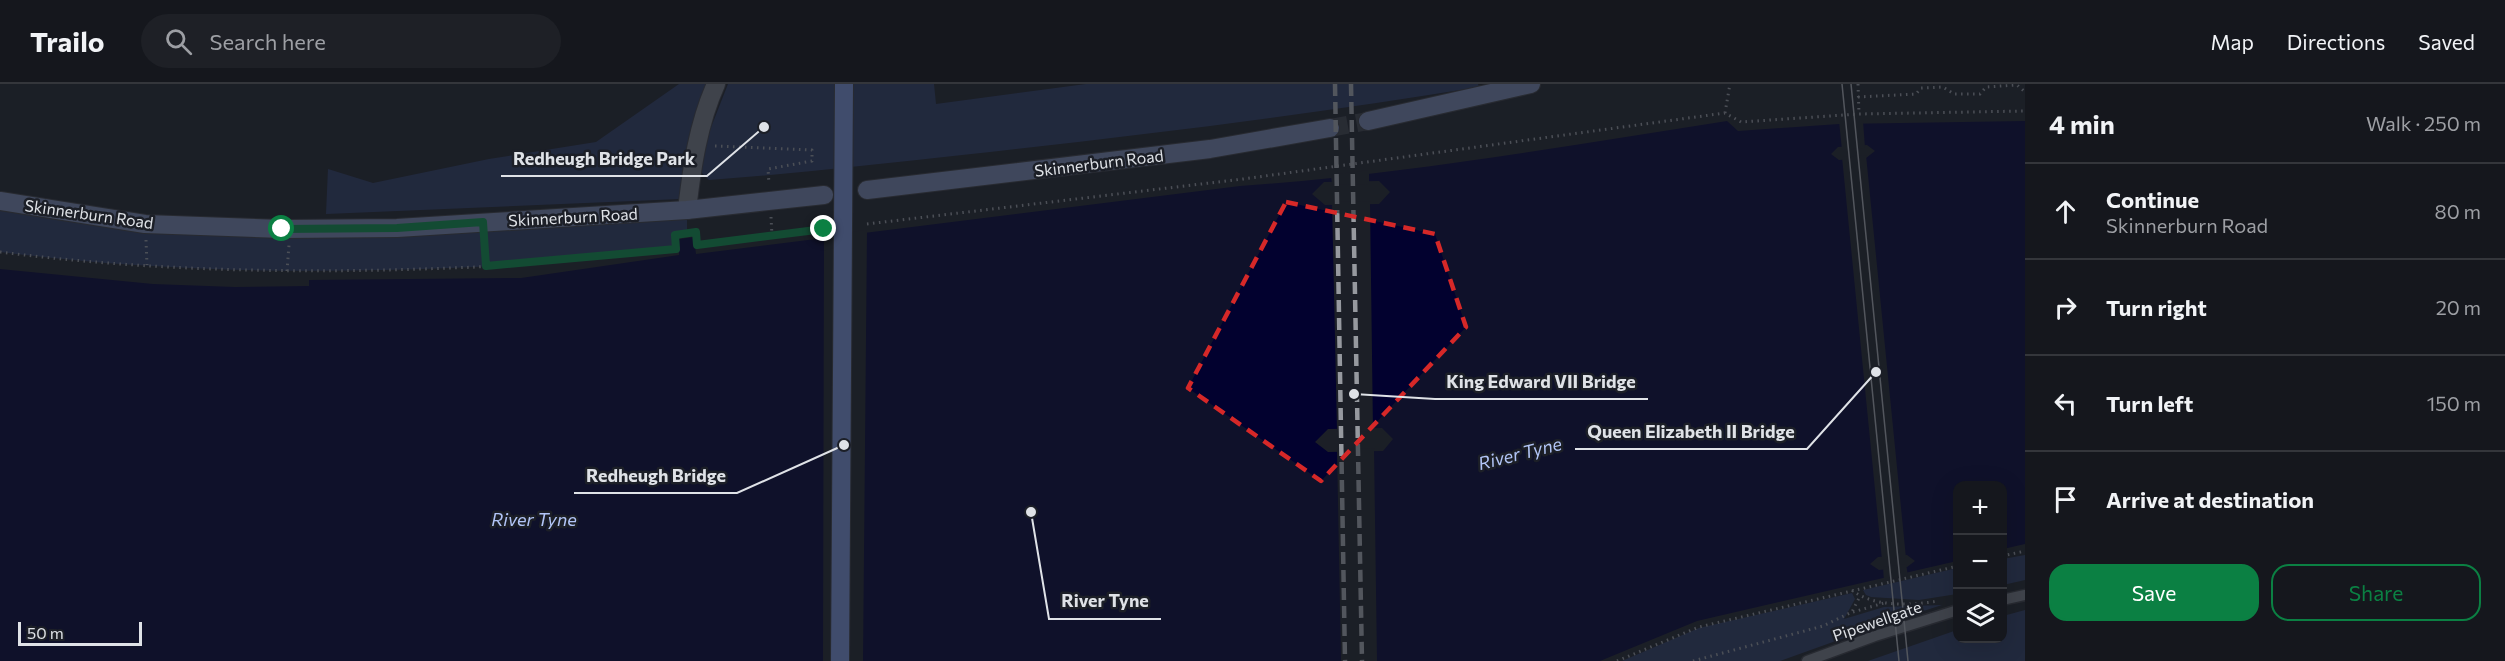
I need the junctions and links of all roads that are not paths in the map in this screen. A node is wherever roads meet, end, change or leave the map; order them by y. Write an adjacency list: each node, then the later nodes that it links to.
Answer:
1 (716, 84): 9 (street)
2 (844, 84): 13 (main road, bridge)
3 (1531, 84): 4 (street)
4 (1368, 121)
5 (1330, 128): 6 (street, Skinnerburn Road)
6 (867, 190)
7 (824, 195): 9 (street, Skinnerburn Road)
8 (0, 201): 9 (street, Skinnerburn Road)
9 (687, 210)
10 (2025, 595): 11 (lane)
11 (2007, 599)
12 (1953, 612): 14 (lane, Pipewellgate)
13 (840, 661)
14 (1807, 661)

